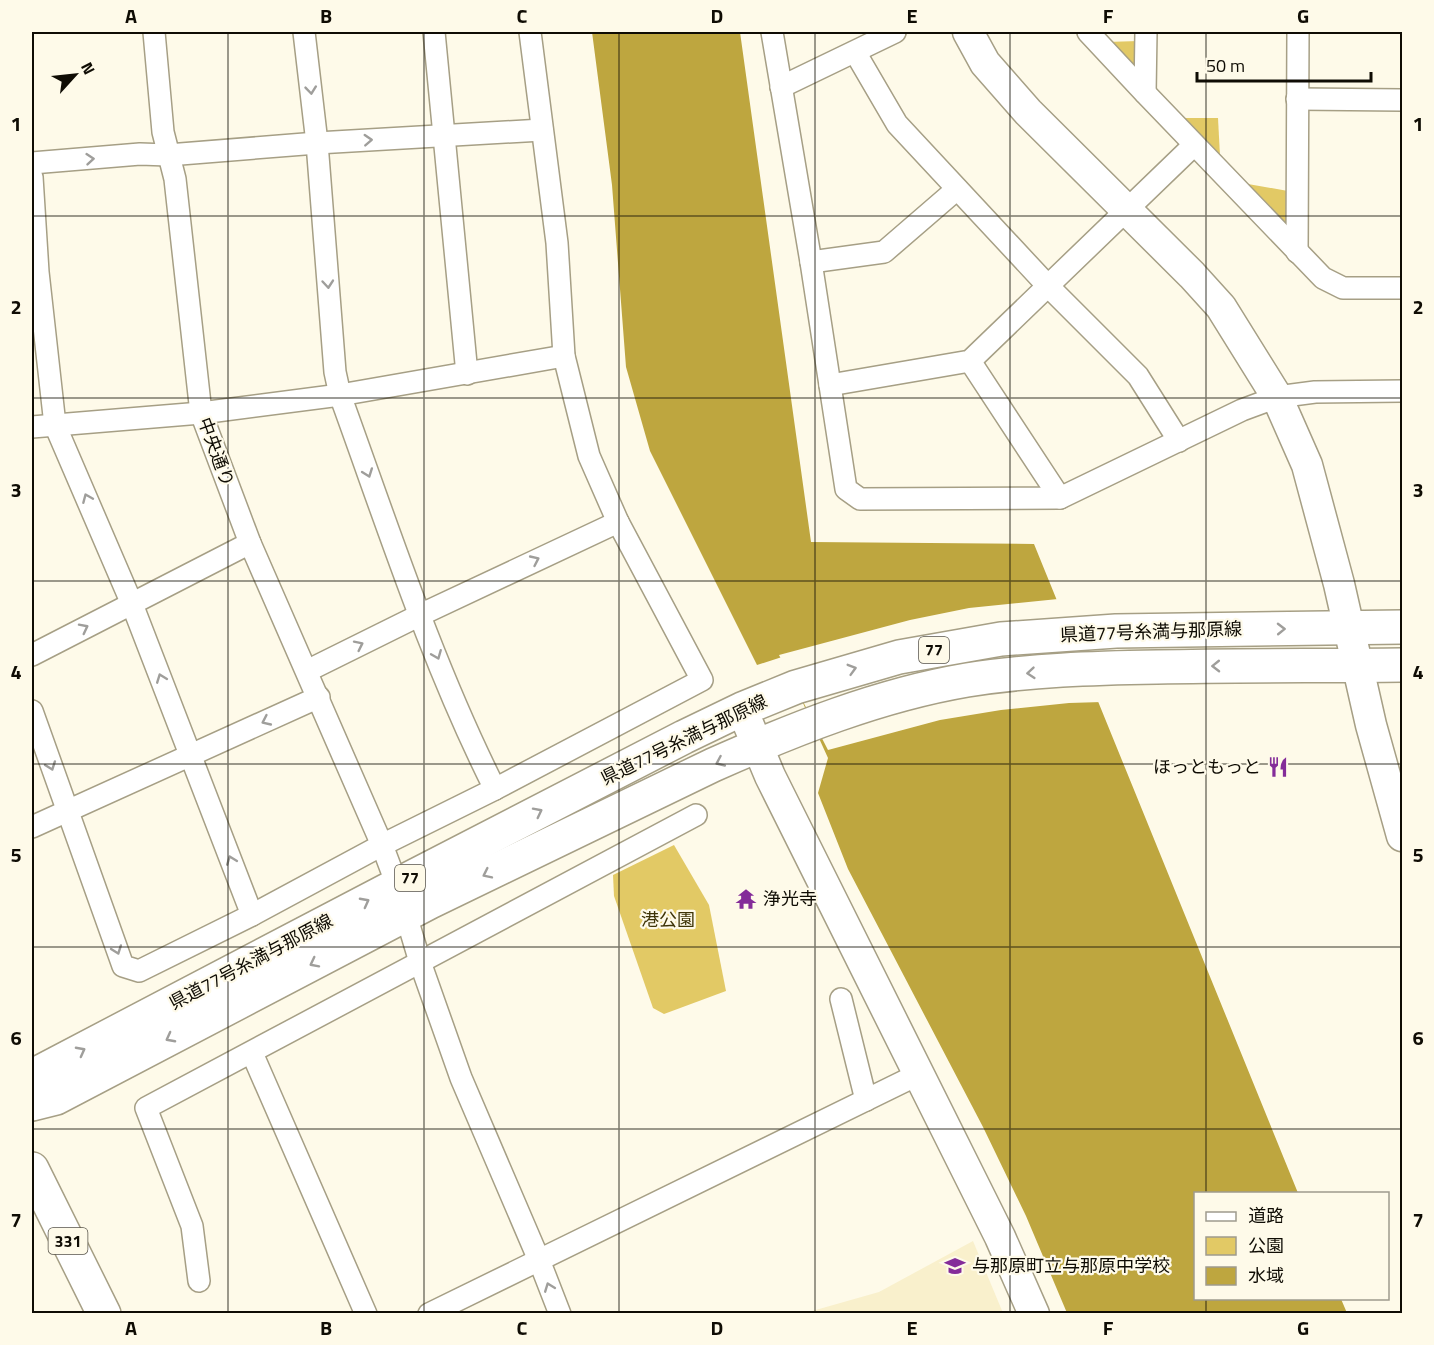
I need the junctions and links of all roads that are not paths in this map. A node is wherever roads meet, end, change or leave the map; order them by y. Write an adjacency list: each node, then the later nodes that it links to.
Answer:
1 (154, 32): 20 (street, 中央通り)
2 (304, 32): 18 (street, one-way to 18)
3 (434, 32): 17 (street)
4 (530, 32): 16 (street)
5 (772, 32): 12 (street)
6 (895, 32): 11 (street)
7 (968, 32): 24 (street)
8 (1088, 32): 13 (street)
9 (1146, 32): 13 (street)
10 (1298, 32): 14 (street)
11 (855, 52): 12 (street); 23 (street)
12 (781, 87): 26 (street)
13 (1145, 93): 19 (street)
14 (1297, 99): 15 (street); 25 (street)
15 (1402, 100)
16 (542, 130): 17 (street); 29 (street)
17 (445, 136): 18 (street, one-way to 17); 31 (street)
18 (316, 143): 20 (street); 34 (street, one-way to 34)
19 (1194, 145): 24 (street); 25 (street)
20 (168, 155): 21 (street, one-way to 20); 36 (street, 中央通り)
21 (32, 164)
22 (32, 177): 37 (street)
23 (957, 189): 26 (street); 27 (street)
24 (1126, 210): 27 (street); 35 (street)
25 (1298, 252): 28 (street)
26 (812, 262): 32 (street)
27 (1047, 285): 30 (street); 39 (street)
28 (1402, 288)
29 (564, 356): 31 (street); 41 (street)
30 (970, 361): 32 (street); 40 (street)
31 (467, 374): 34 (street)
32 (830, 385): 40 (street)
33 (1402, 391): 35 (street)
34 (340, 395): 36 (street); 44 (street, one-way to 44)
35 (1277, 397): 39 (street); 46 (street)
36 (201, 413): 37 (street); 42 (street, 中央通り)
37 (55, 425): 38 (street); 43 (street, one-way to 37)
38 (32, 427)
39 (1179, 441): 40 (street)
40 (1060, 498)
41 (618, 522): 44 (street, one-way to 41); 56 (street)
42 (250, 543): 43 (street); 50 (street, 中央通り)
43 (132, 604): 47 (street, one-way to 43); 55 (street, one-way to 43)
44 (420, 615): 50 (street, one-way to 44); 56 (street, one-way to 56)
45 (1402, 627): 46 (main road, 県道77号糸満与那原線 / 77)
46 (1349, 628): 49 (street); 52 (main road, 県道77号糸満与那原線 / 77, one-way to 46)
47 (32, 655)
48 (1402, 665): 49 (main road, 県道77号糸満与那原線 / 77)
49 (1358, 666): 54 (main road, 県道77号糸満与那原線 / 77, one-way to 54); 60 (street)
50 (307, 671): 51 (street, 中央通り)
51 (319, 697): 55 (street, one-way to 55); 61 (street, 中央通り)
52 (742, 709): 54 (street); 62 (main road, 県道77号糸満与那原線 / 77, one-way to 52)
53 (32, 711): 57 (street, one-way to 57)
54 (757, 745): 62 (main road, 県道77号糸満与那原線 / 77, one-way to 62); 67 (street)
55 (191, 756): 57 (street); 63 (street, one-way to 55)
56 (495, 789): 61 (street)
57 (68, 811): 59 (street); 63 (street, one-way to 63)
58 (696, 815): 64 (street)
59 (32, 827)
60 (1402, 836)
61 (382, 845): 62 (street, 中央通り); 63 (street)
62 (402, 900): 64 (street, 中央通り); 68 (main road, 県道77号糸満与那原線 / 77, one-way to 62); 70 (main road, 県道77号糸満与那原線 / 77, one-way to 70)
63 (252, 915)
64 (420, 962): 66 (street); 72 (street, 中央通り)
65 (841, 999): 69 (street)
66 (252, 1053): 73 (street); 75 (street)
67 (919, 1074): 69 (street); 78 (street)
68 (32, 1082)
69 (866, 1100): 72 (street)
70 (32, 1104)
71 (32, 1169): 74 (main road, 331)
72 (539, 1260): 76 (street); 77 (street, 中央通り, one-way to 72)
73 (200, 1281)
74 (104, 1314)
75 (366, 1314)
76 (429, 1314)
77 (560, 1314)
78 (1034, 1314)

